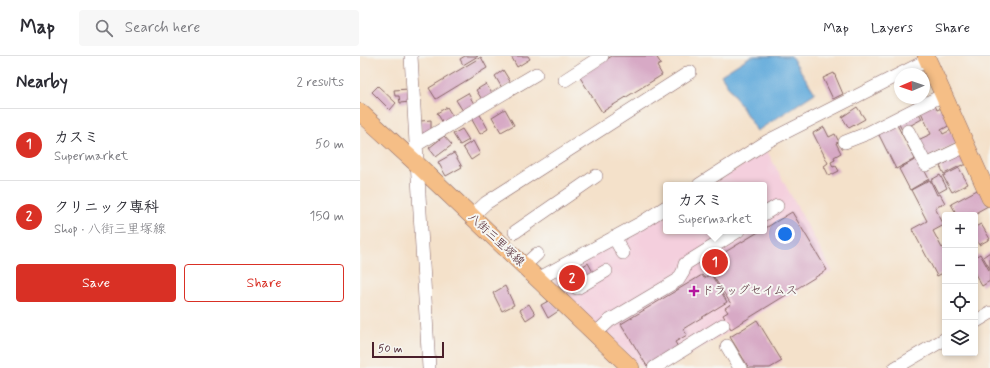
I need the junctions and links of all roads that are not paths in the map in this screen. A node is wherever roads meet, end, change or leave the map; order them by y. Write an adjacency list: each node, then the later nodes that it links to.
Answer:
1 (411, 56): 11 (street)
2 (602, 56): 6 (street)
3 (927, 58): 7 (main road); 15 (street)
4 (690, 72): 20 (street)
5 (536, 74): 11 (street)
6 (565, 80)
7 (943, 95): 10 (street); 12 (main road)
8 (360, 112): 13 (main road, 八街三里塚線)
9 (908, 131): 12 (street)
10 (845, 142)
11 (416, 146): 13 (street)
12 (966, 146): 16 (main road)
13 (418, 165): 20 (main road, 八街三里塚線); 36 (street)
14 (596, 176): 21 (street)
15 (716, 181)
16 (990, 198)
17 (777, 206): 19 (street)
18 (663, 208): 23 (street)
19 (767, 212)
20 (471, 217): 26 (main road, 八街三里塚線)
21 (515, 232)
22 (733, 234): 33 (street)
23 (614, 237): 24 (street); 28 (street)
24 (623, 253)
25 (537, 254): 26 (street)
26 (524, 266): 28 (main road, 八街三里塚線)
27 (606, 271): 29 (street)
28 (538, 279): 33 (main road, 八街三里塚線)
29 (576, 288)
30 (990, 313): 31 (street)
31 (978, 320)
32 (723, 325): 38 (street)
33 (595, 334): 37 (main road, 八街三里塚線)
34 (942, 341): 40 (street)
35 (727, 346): 39 (street)
36 (429, 368)
37 (631, 368)
38 (654, 368)
39 (740, 368)
40 (895, 368)

